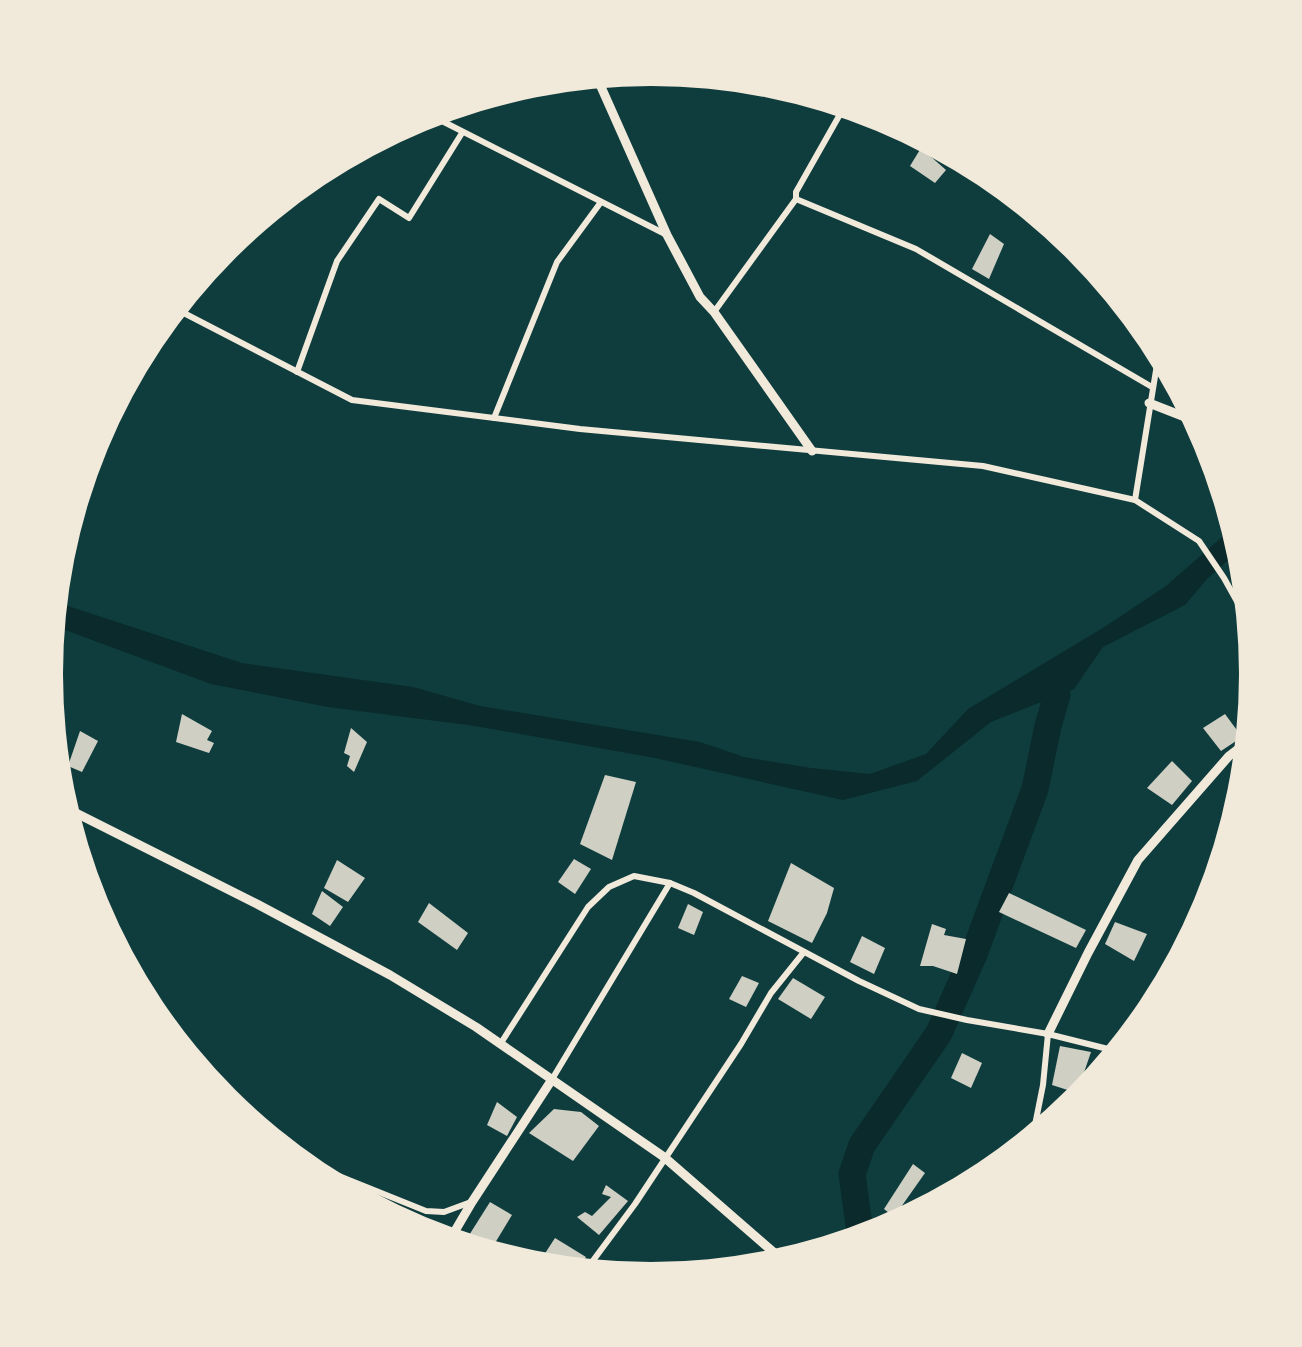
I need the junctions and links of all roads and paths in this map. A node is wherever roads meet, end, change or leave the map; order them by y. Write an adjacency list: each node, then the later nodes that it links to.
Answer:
1 (602, 88): 7 (street)
2 (839, 117): 5 (street)
3 (445, 123): 4 (street)
4 (462, 133): 6 (street); 10 (street)
5 (796, 199): 8 (street); 12 (street)
6 (601, 202): 7 (street); 15 (street)
7 (667, 235): 8 (street)
8 (714, 312): 16 (street)
9 (186, 314): 10 (street)
10 (297, 372): 15 (street)
11 (1155, 372): 12 (street)
12 (1152, 387): 13 (street)
13 (1149, 403): 14 (street); 17 (street)
14 (1179, 415)
15 (494, 418): 16 (street)
16 (812, 451): 17 (street)
17 (1135, 500): 18 (street)
18 (1234, 596)
19 (1234, 752): 23 (street)
20 (81, 820): 24 (street)
21 (670, 883): 22 (street); 24 (street); 26 (street)
22 (804, 952): 23 (street); 28 (street)
23 (1048, 1034): 25 (street); 27 (street)
24 (501, 1043): 26 (street)
25 (1104, 1048)
26 (551, 1081): 28 (street); 30 (street)
27 (1036, 1118)
28 (664, 1157): 32 (street); 33 (street)
29 (359, 1184): 30 (street)
30 (472, 1202): 31 (street)
31 (457, 1228)
32 (770, 1249)
33 (595, 1258)

